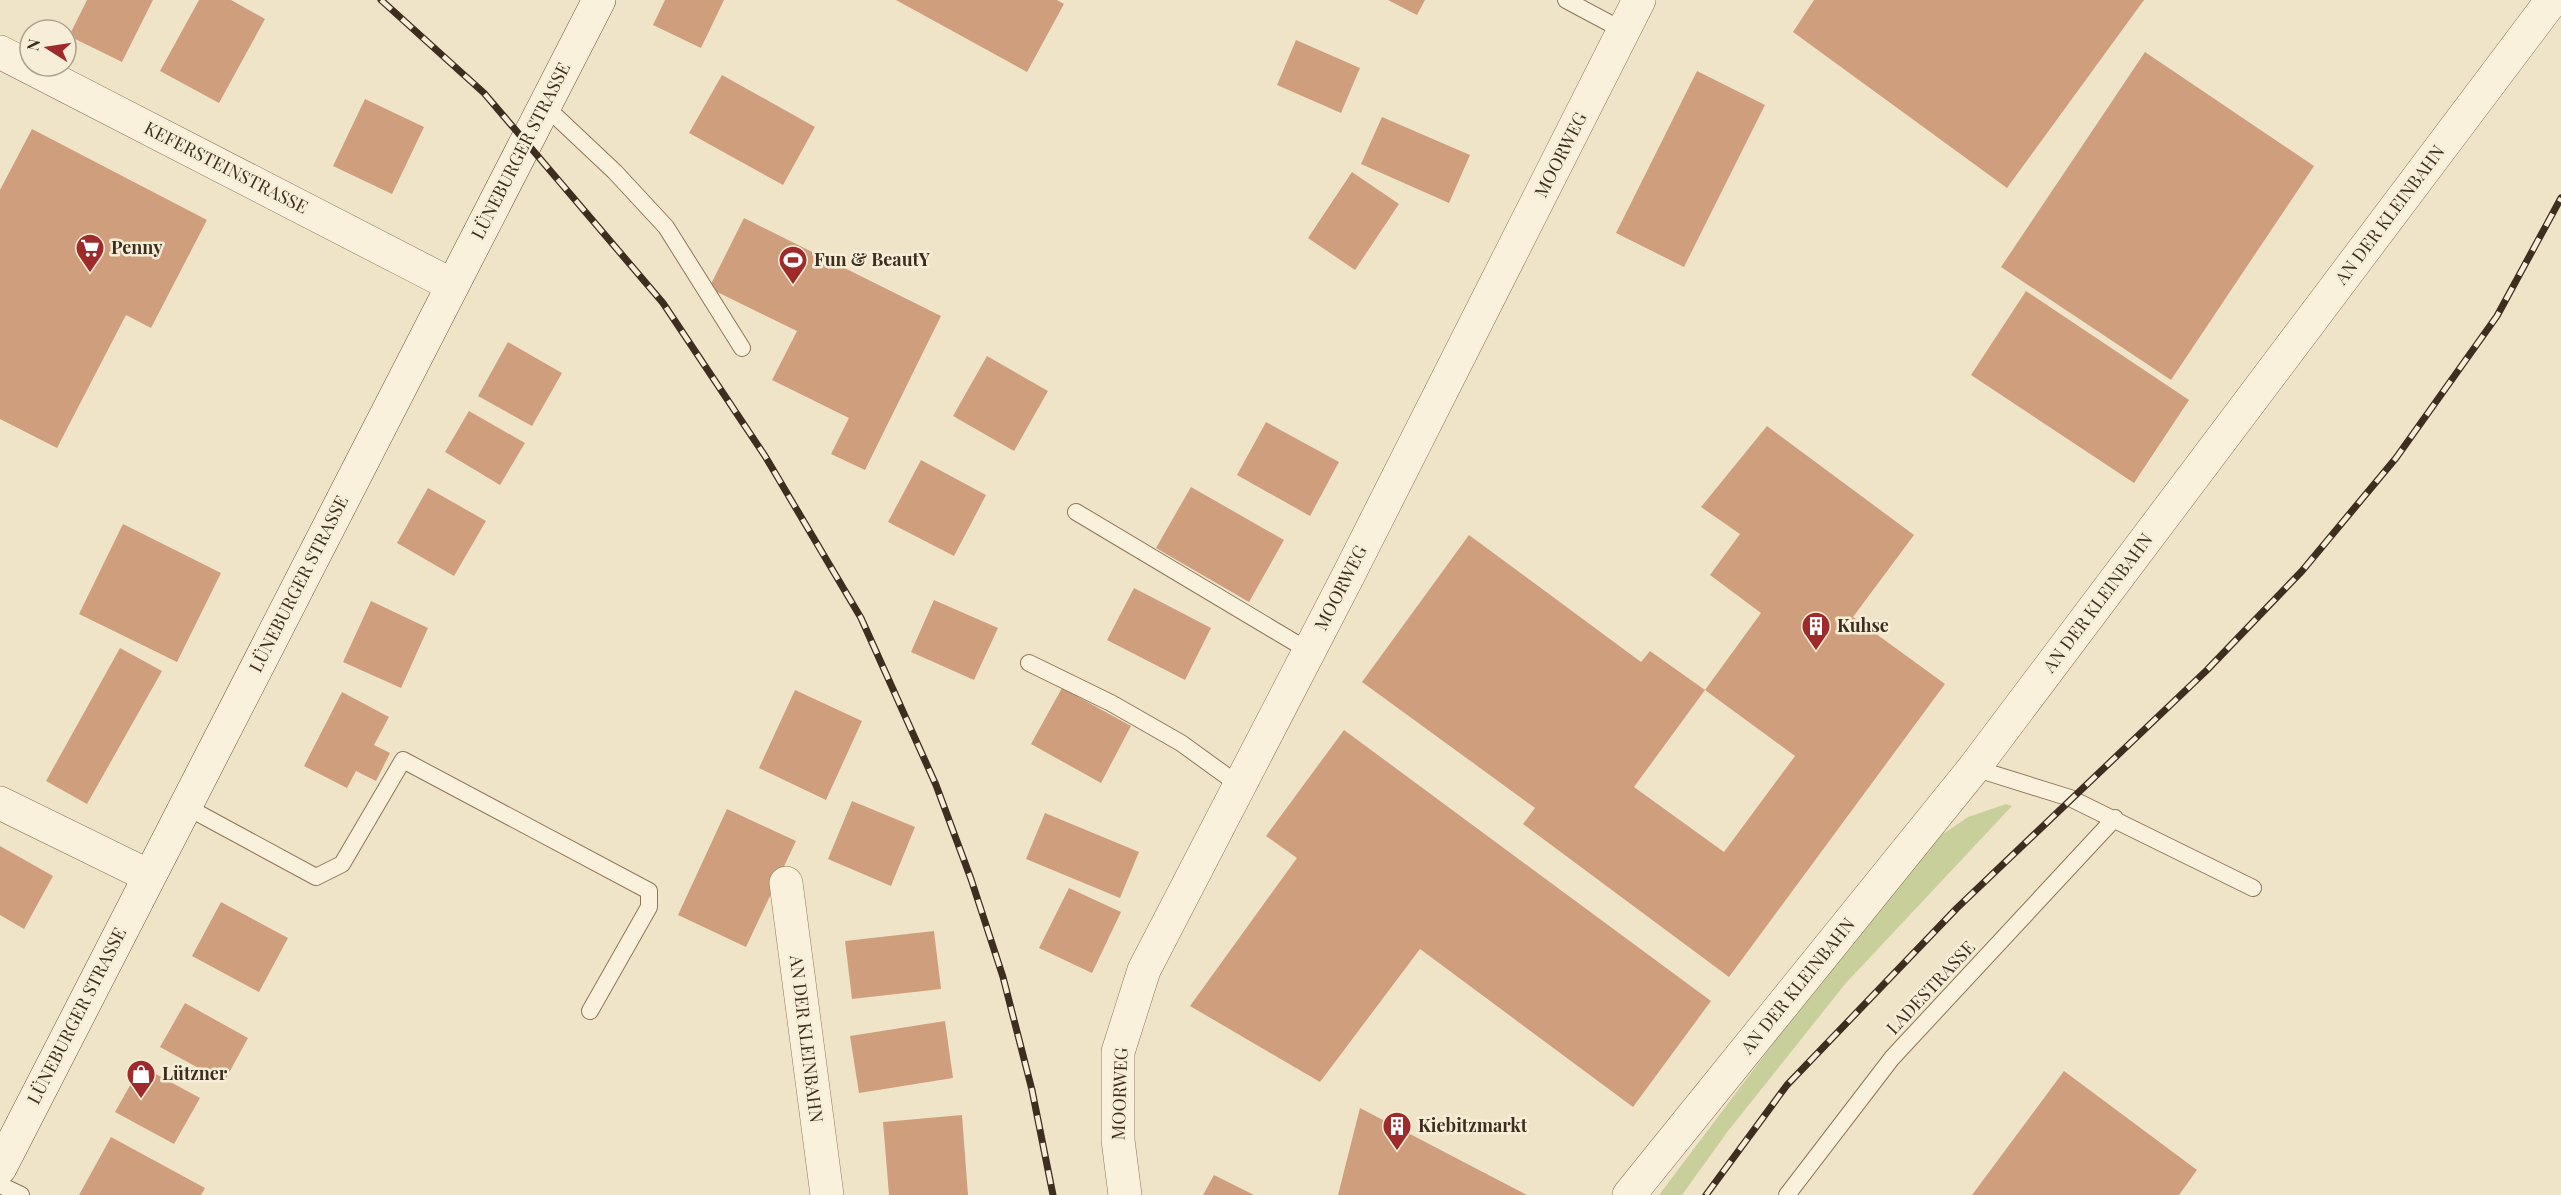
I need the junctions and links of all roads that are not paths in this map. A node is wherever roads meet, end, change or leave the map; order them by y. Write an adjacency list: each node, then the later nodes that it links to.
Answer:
1 (599, 0): 7 (street, LÜNEBURGER STRASSE)
2 (1566, 0): 5 (lane)
3 (1639, 0): 5 (street, MOORWEG)
4 (2552, 0): 13 (street, AN DER KLEINBAHN)
5 (1624, 31): 11 (street, MOORWEG)
6 (0, 52): 8 (street, KEFERSTEINSTRASSE)
7 (545, 106): 8 (street, LÜNEBURGER STRASSE); 9 (lane)
8 (452, 285): 16 (street, LÜNEBURGER STRASSE)
9 (742, 348)
10 (1076, 512): 11 (lane)
11 (1309, 651): 14 (street, MOORWEG)
12 (1029, 663): 14 (lane)
13 (1974, 768): 17 (lane); 27 (street, AN DER KLEINBAHN)
14 (1239, 785): 26 (street, MOORWEG)
15 (0, 804): 18 (street)
16 (185, 806): 18 (street, LÜNEBURGER STRASSE); 21 (lane)
17 (2115, 818): 20 (lane); 28 (lane, LADESTRASSE)
18 (149, 876): 22 (street, LÜNEBURGER STRASSE)
19 (786, 883): 25 (street, AN DER KLEINBAHN)
20 (2253, 888)
21 (590, 1011)
22 (0, 1168)
23 (0, 1185): 24 (lane)
24 (21, 1195)
25 (827, 1195)
26 (1125, 1195)
27 (1629, 1195)
28 (1787, 1195)

